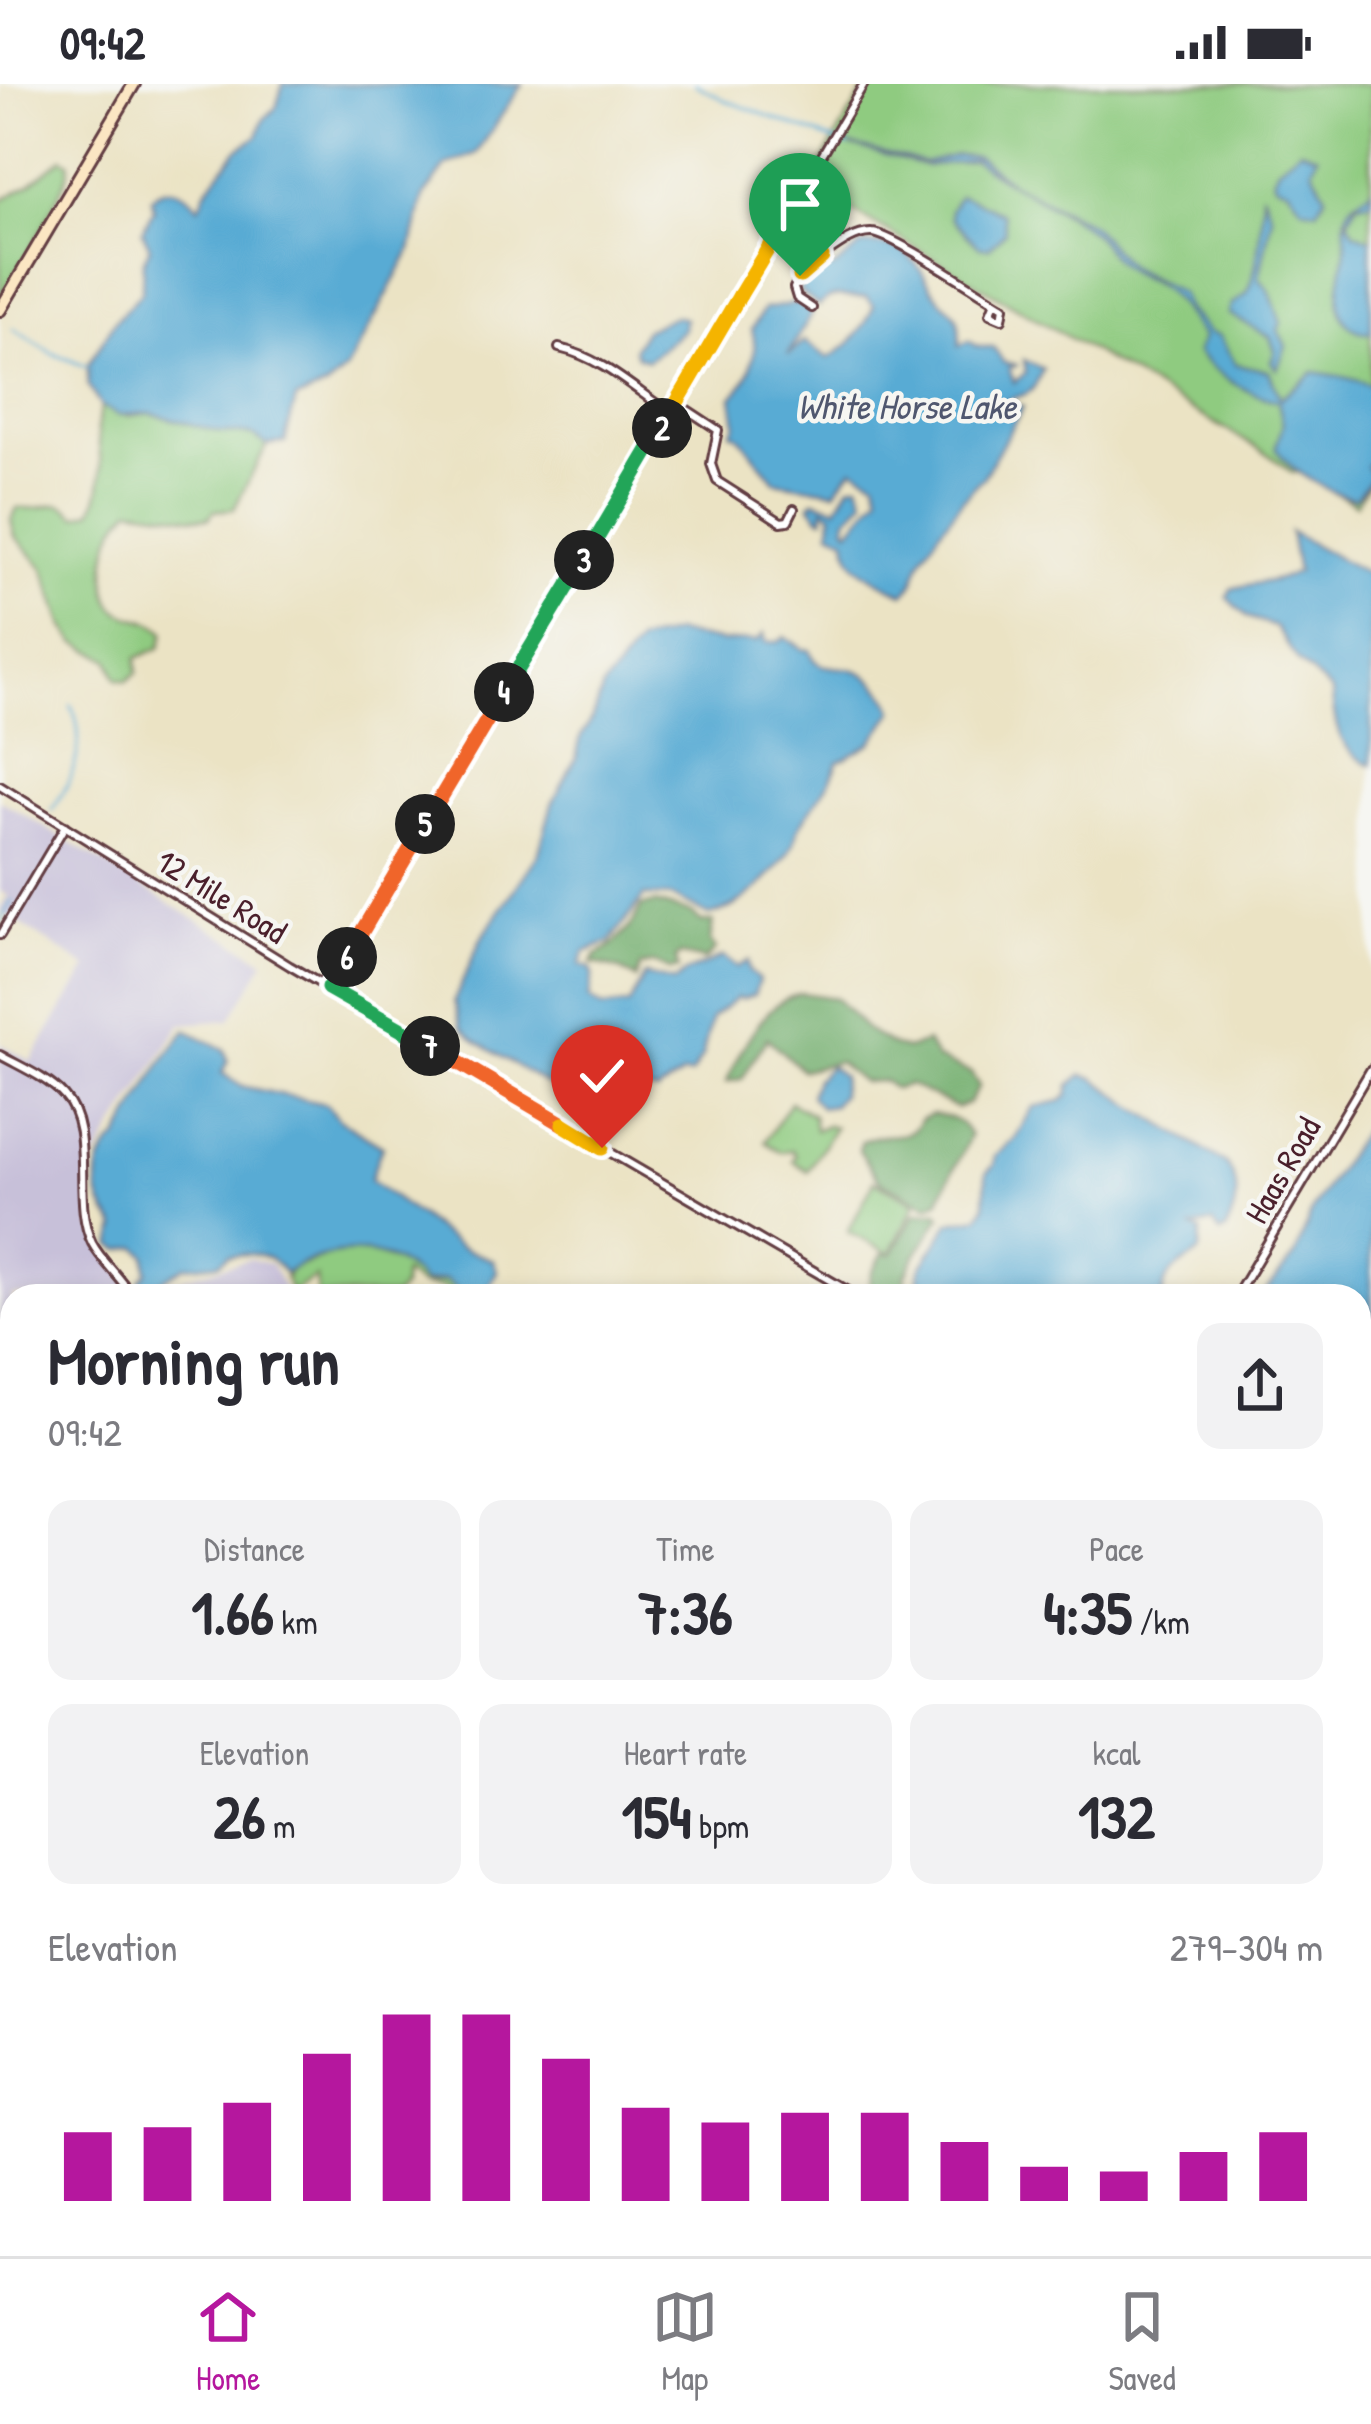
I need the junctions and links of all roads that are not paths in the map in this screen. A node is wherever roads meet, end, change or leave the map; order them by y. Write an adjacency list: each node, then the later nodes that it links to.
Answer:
1 (134, 84): 7 (street)
2 (864, 84): 3 (street)
3 (778, 232): 4 (street); 9 (street)
4 (822, 257): 5 (street); 6 (street)
5 (995, 302)
6 (812, 308)
7 (0, 310)
8 (559, 348): 10 (street)
9 (676, 403): 10 (street); 11 (street)
10 (670, 413): 15 (street)
11 (794, 509)
12 (0, 786): 13 (street, 12 Mile Road)
13 (65, 826): 14 (street); 15 (street, 12 Mile Road)
14 (0, 935)
15 (328, 988): 19 (street, 12 Mile Road)
16 (0, 1055): 18 (street)
17 (1371, 1069): 20 (street, Haas Road)
18 (123, 1284)
19 (836, 1284)
20 (1243, 1284)

